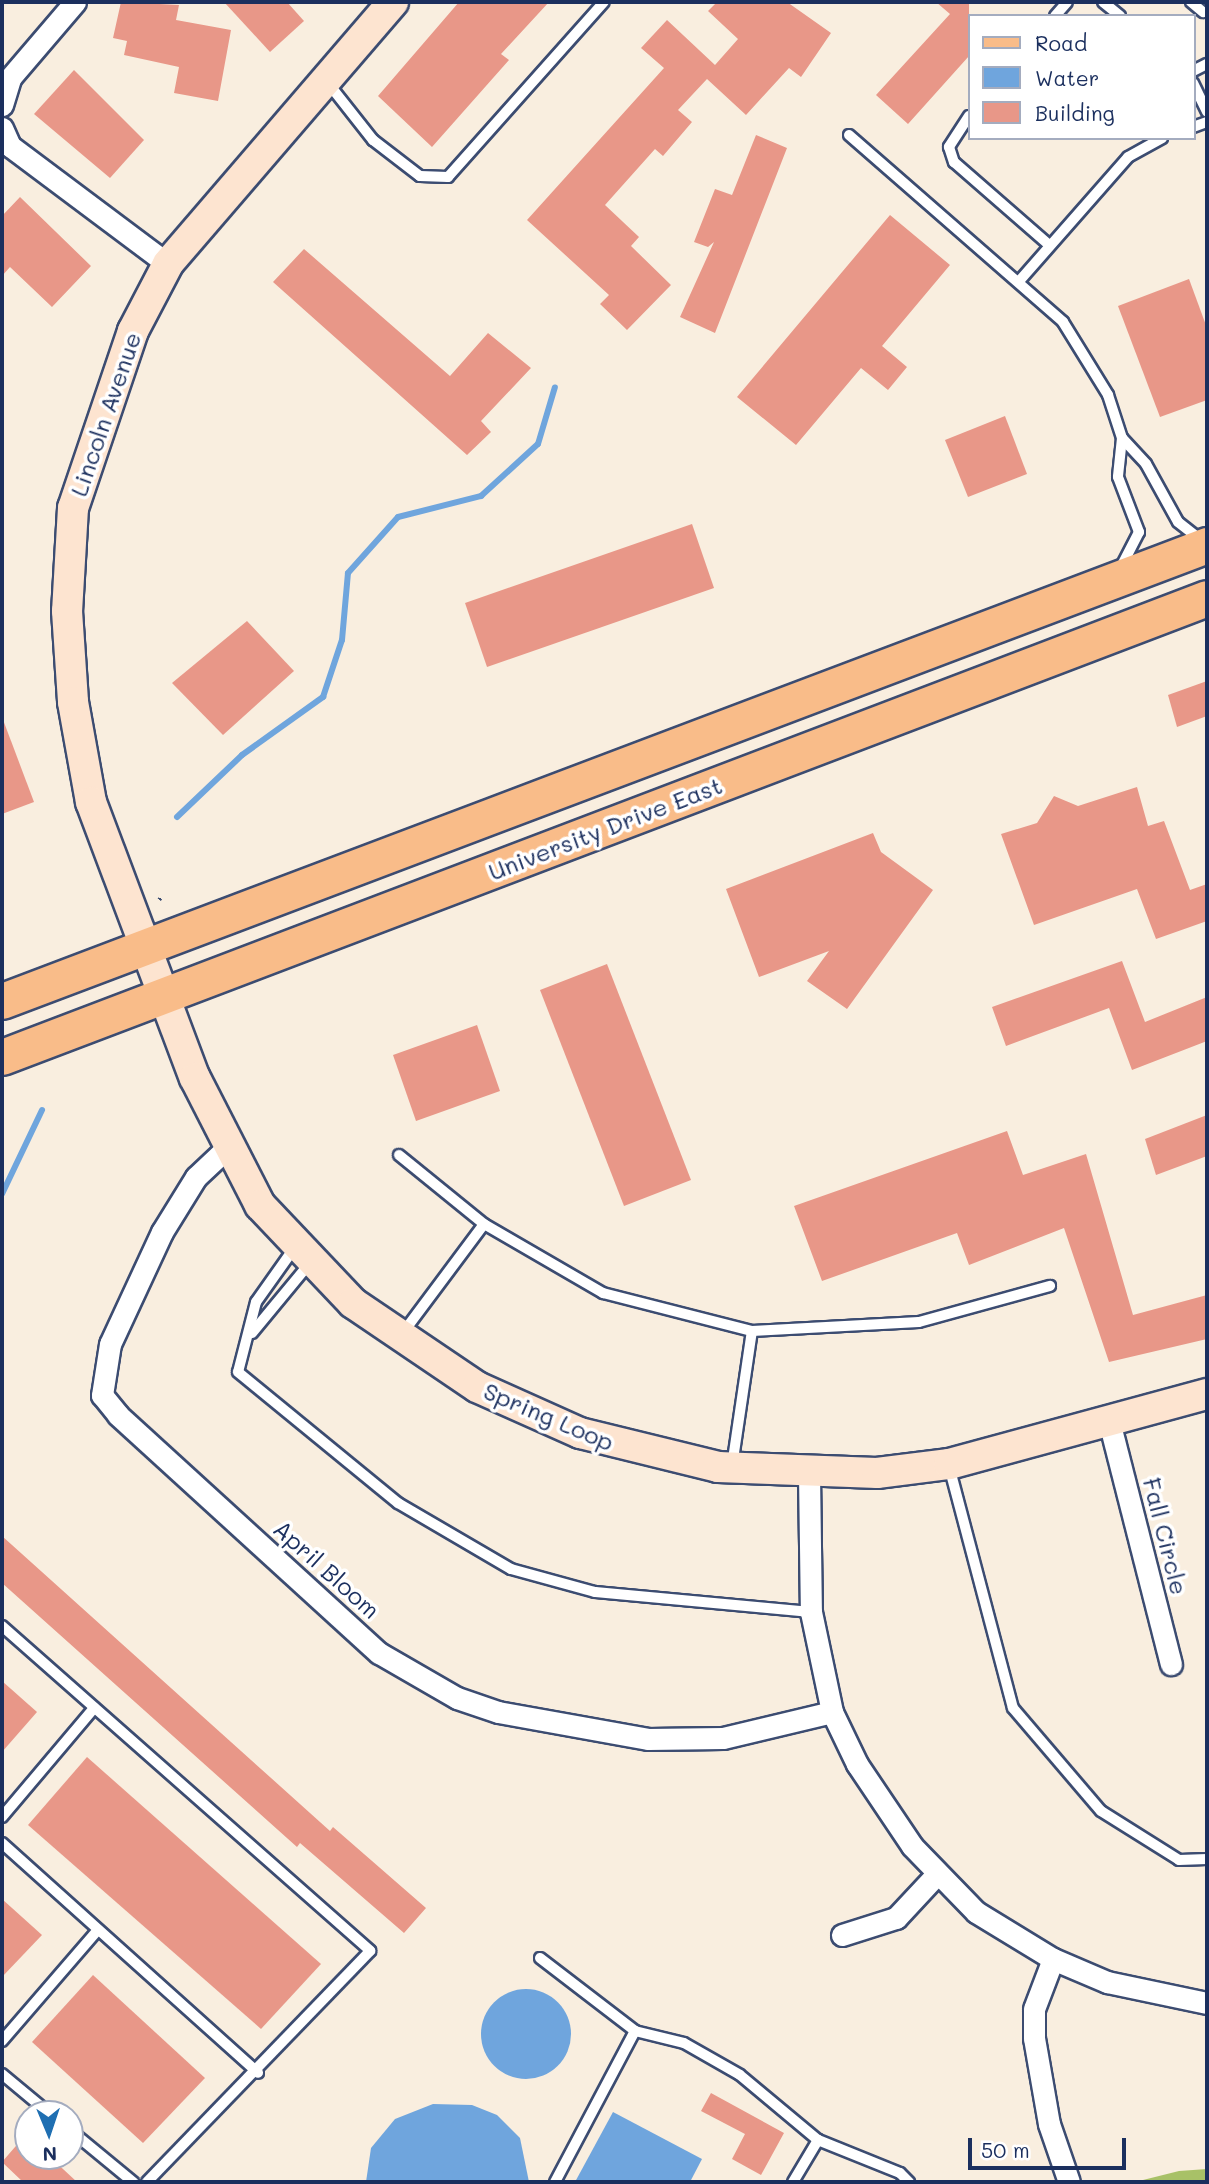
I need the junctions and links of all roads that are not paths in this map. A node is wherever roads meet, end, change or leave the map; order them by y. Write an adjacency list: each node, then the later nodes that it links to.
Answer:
1 (75, 2): 10 (street)
2 (393, 2): 8 (street, Lincoln Avenue)
3 (604, 2): 8 (lane)
4 (1103, 2): 7 (lane)
5 (1191, 2): 6 (lane)
6 (1206, 12)
7 (1118, 14)
8 (324, 79): 17 (street, Lincoln Avenue)
9 (1195, 87): 11 (lane)
10 (2, 105)
11 (1207, 112)
12 (968, 118): 16 (lane)
13 (2, 128): 17 (street)
14 (849, 135): 18 (lane)
15 (1158, 140): 16 (lane)
16 (1049, 245): 18 (lane)
17 (168, 264): 25 (street, Lincoln Avenue)
18 (1020, 279): 19 (lane)
19 (1122, 438): 20 (lane); 21 (lane)
20 (1207, 545): 21 (main road, University Drive East)
21 (1113, 580): 23 (main road, University Drive East)
22 (1207, 598): 24 (main road, University Drive East)
23 (886, 667): 24 (main road); 25 (main road, University Drive East)
24 (907, 714): 26 (main road, University Drive East)
25 (144, 948): 26 (street, Lincoln Avenue); 27 (main road, University Drive East)
26 (162, 997): 28 (main road, University Drive East); 29 (street, Spring Loop)
27 (2, 1001)
28 (2, 1056)
29 (228, 1147): 32 (street, Spring Loop); 46 (street, April Bloom)
30 (399, 1155): 31 (lane)
31 (484, 1224): 34 (lane); 36 (lane)
32 (302, 1256): 35 (lane); 35 (lane); 36 (street, Spring Loop)
33 (1050, 1286): 34 (lane)
34 (752, 1331): 40 (lane)
35 (251, 1333): 42 (lane)
36 (399, 1339): 40 (street, Spring Loop)
37 (1207, 1394): 38 (street, Spring Loop)
38 (1109, 1421): 39 (street, Spring Loop); 44 (street, Fall Circle)
39 (949, 1464): 41 (street, Spring Loop); 49 (lane)
40 (732, 1468): 41 (street, Spring Loop)
41 (809, 1474): 42 (street)
42 (811, 1612): 46 (street)
43 (2, 1626): 45 (lane)
44 (1171, 1664)
45 (94, 1708): 47 (lane); 58 (lane)
46 (832, 1712): 50 (street)
47 (2, 1817)
48 (2, 1843): 51 (lane)
49 (1207, 1859)
50 (936, 1875): 52 (street); 54 (street)
51 (96, 1932): 57 (lane); 58 (lane)
52 (842, 1935)
53 (540, 1958): 56 (lane)
54 (1053, 1959): 55 (street); 68 (street)
55 (1207, 2003)
56 (635, 2031): 61 (lane); 65 (lane)
57 (2, 2041)
58 (258, 2073): 64 (lane)
59 (2, 2074): 60 (lane)
60 (33, 2100)
61 (818, 2140): 66 (lane); 67 (lane)
62 (84, 2142): 63 (lane)
63 (133, 2182)
64 (147, 2182)
65 (555, 2182)
66 (793, 2182)
67 (909, 2182)
68 (1069, 2182)

